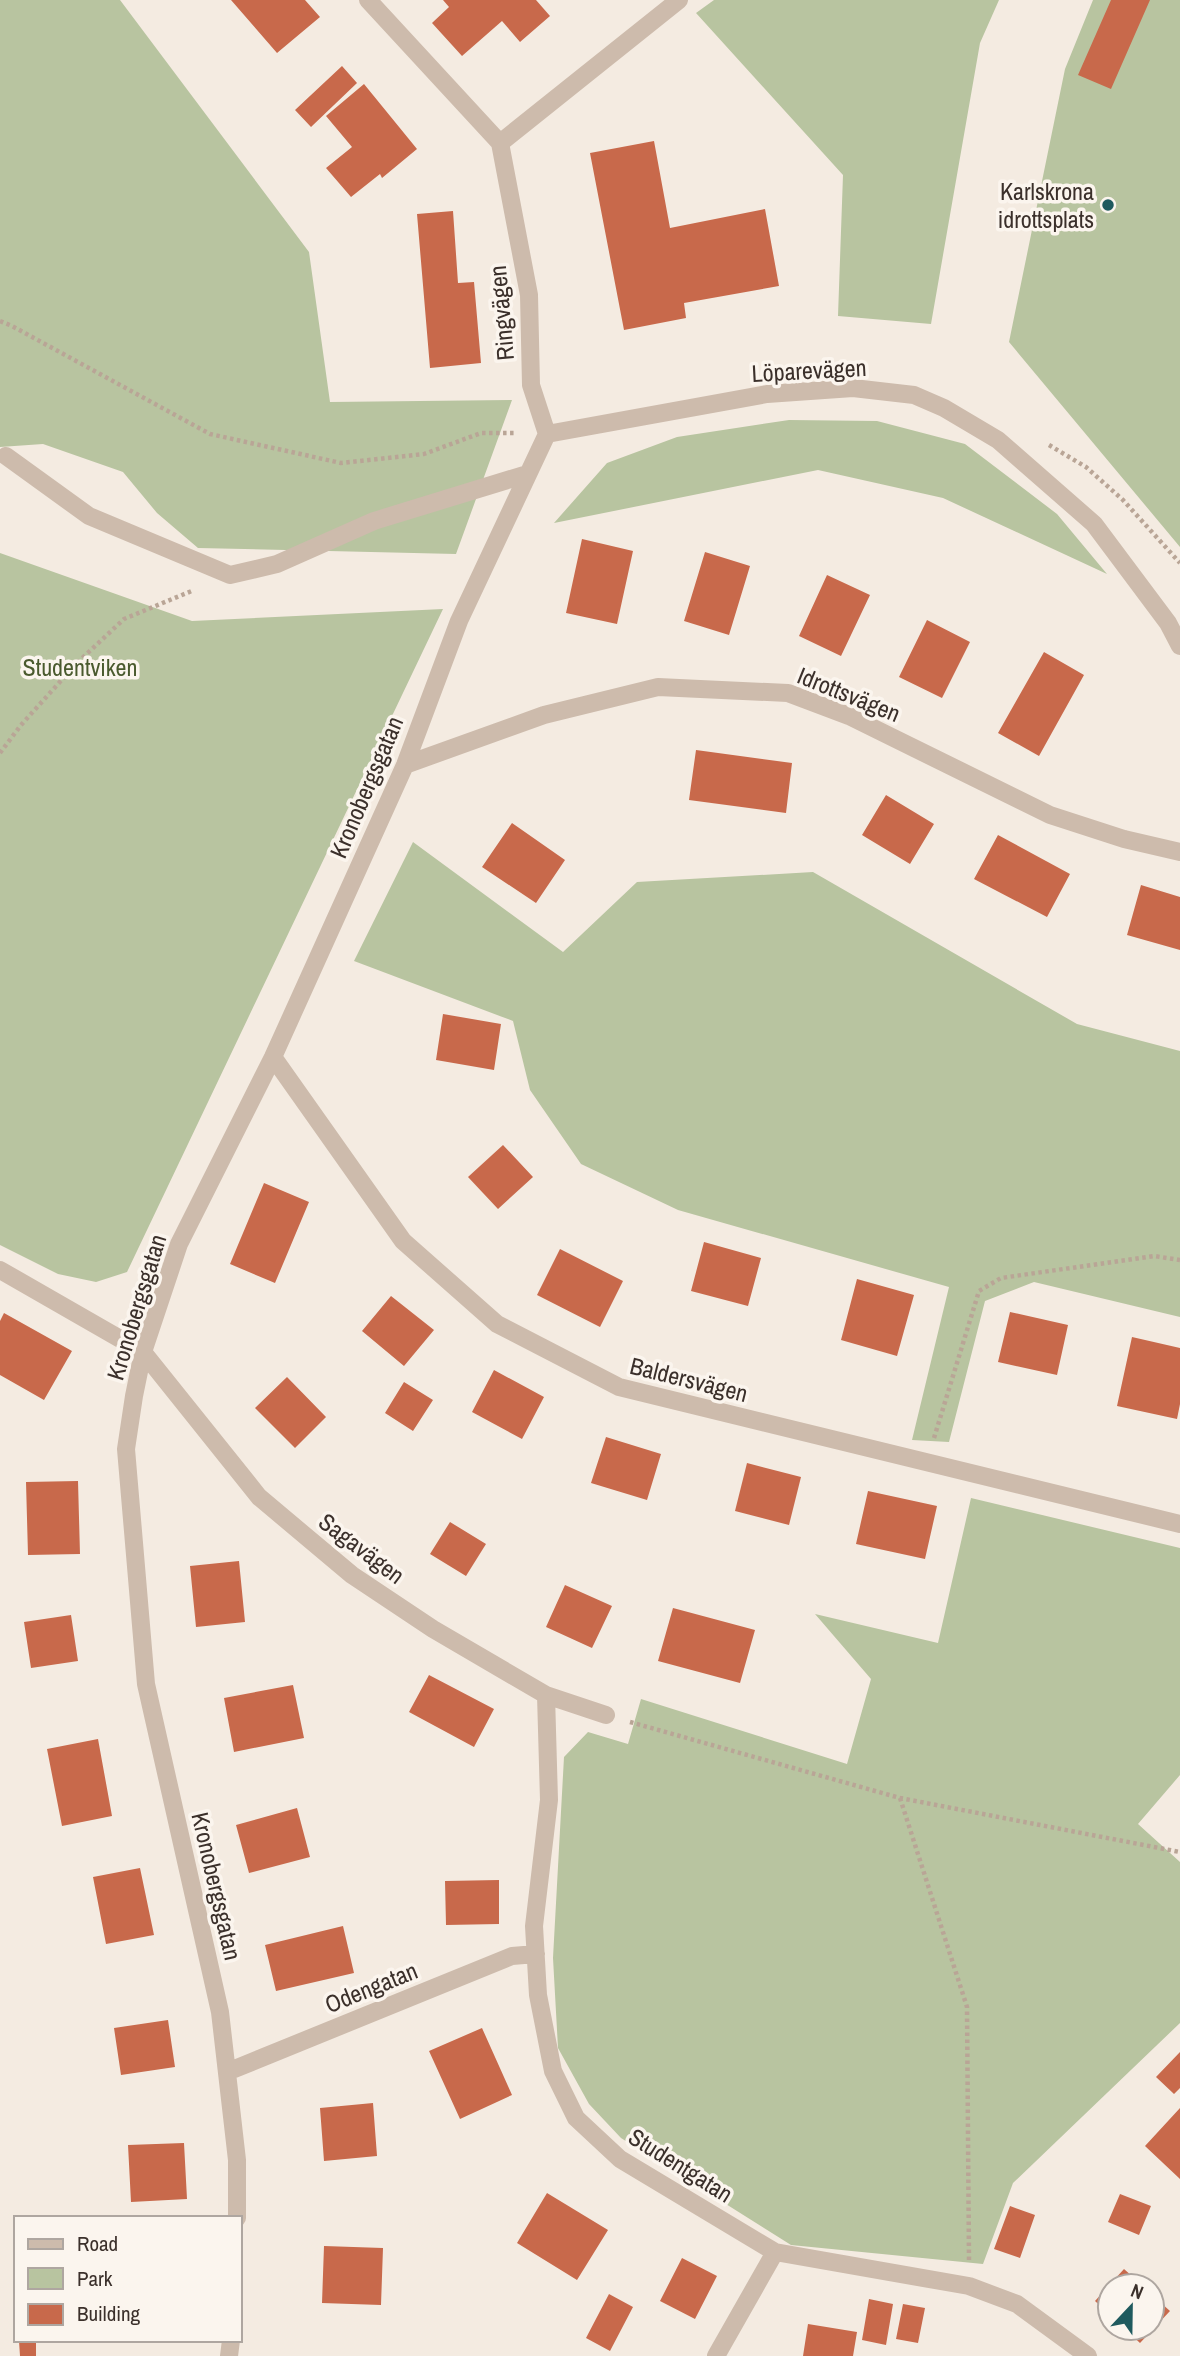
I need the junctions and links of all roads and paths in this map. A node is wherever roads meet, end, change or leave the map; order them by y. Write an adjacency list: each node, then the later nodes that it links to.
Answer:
1 (368, 0): 3 (street)
2 (679, 0): 3 (street)
3 (500, 144): 5 (street, Ringvägen)
4 (0, 321): 5 (path)
5 (547, 433): 7 (street); 9 (street, Löparevägen)
6 (6, 456): 8 (street)
7 (527, 474): 8 (street); 11 (street, Kronobergsgatan)
8 (230, 575): 10 (path)
9 (1180, 646)
10 (0, 753)
11 (405, 765): 12 (street, Idrottsvägen); 13 (street, Kronobergsgatan)
12 (1180, 852)
13 (274, 1057): 16 (street, Kronobergsgatan); 17 (street, Baldersvägen)
14 (1180, 1260): 17 (path)
15 (0, 1270): 16 (street)
16 (143, 1352): 19 (street, Sagavägen); 24 (street, Kronobergsgatan)
17 (927, 1462): 18 (street, Baldersvägen)
18 (1180, 1524)
19 (546, 1695): 20 (street, Sagavägen); 23 (street, Studentgatan)
20 (606, 1715): 21 (path)
21 (900, 1798): 22 (path); 27 (path)
22 (1180, 1852)
23 (536, 1954): 24 (street, Odengatan); 26 (street, Studentgatan)
24 (227, 2072): 25 (street, Kronobergsgatan)
25 (237, 2216)
26 (775, 2252): 27 (street, Studentgatan); 28 (street)
27 (969, 2286): 29 (street, Studentgatan)
28 (716, 2356)
29 (1088, 2356)

